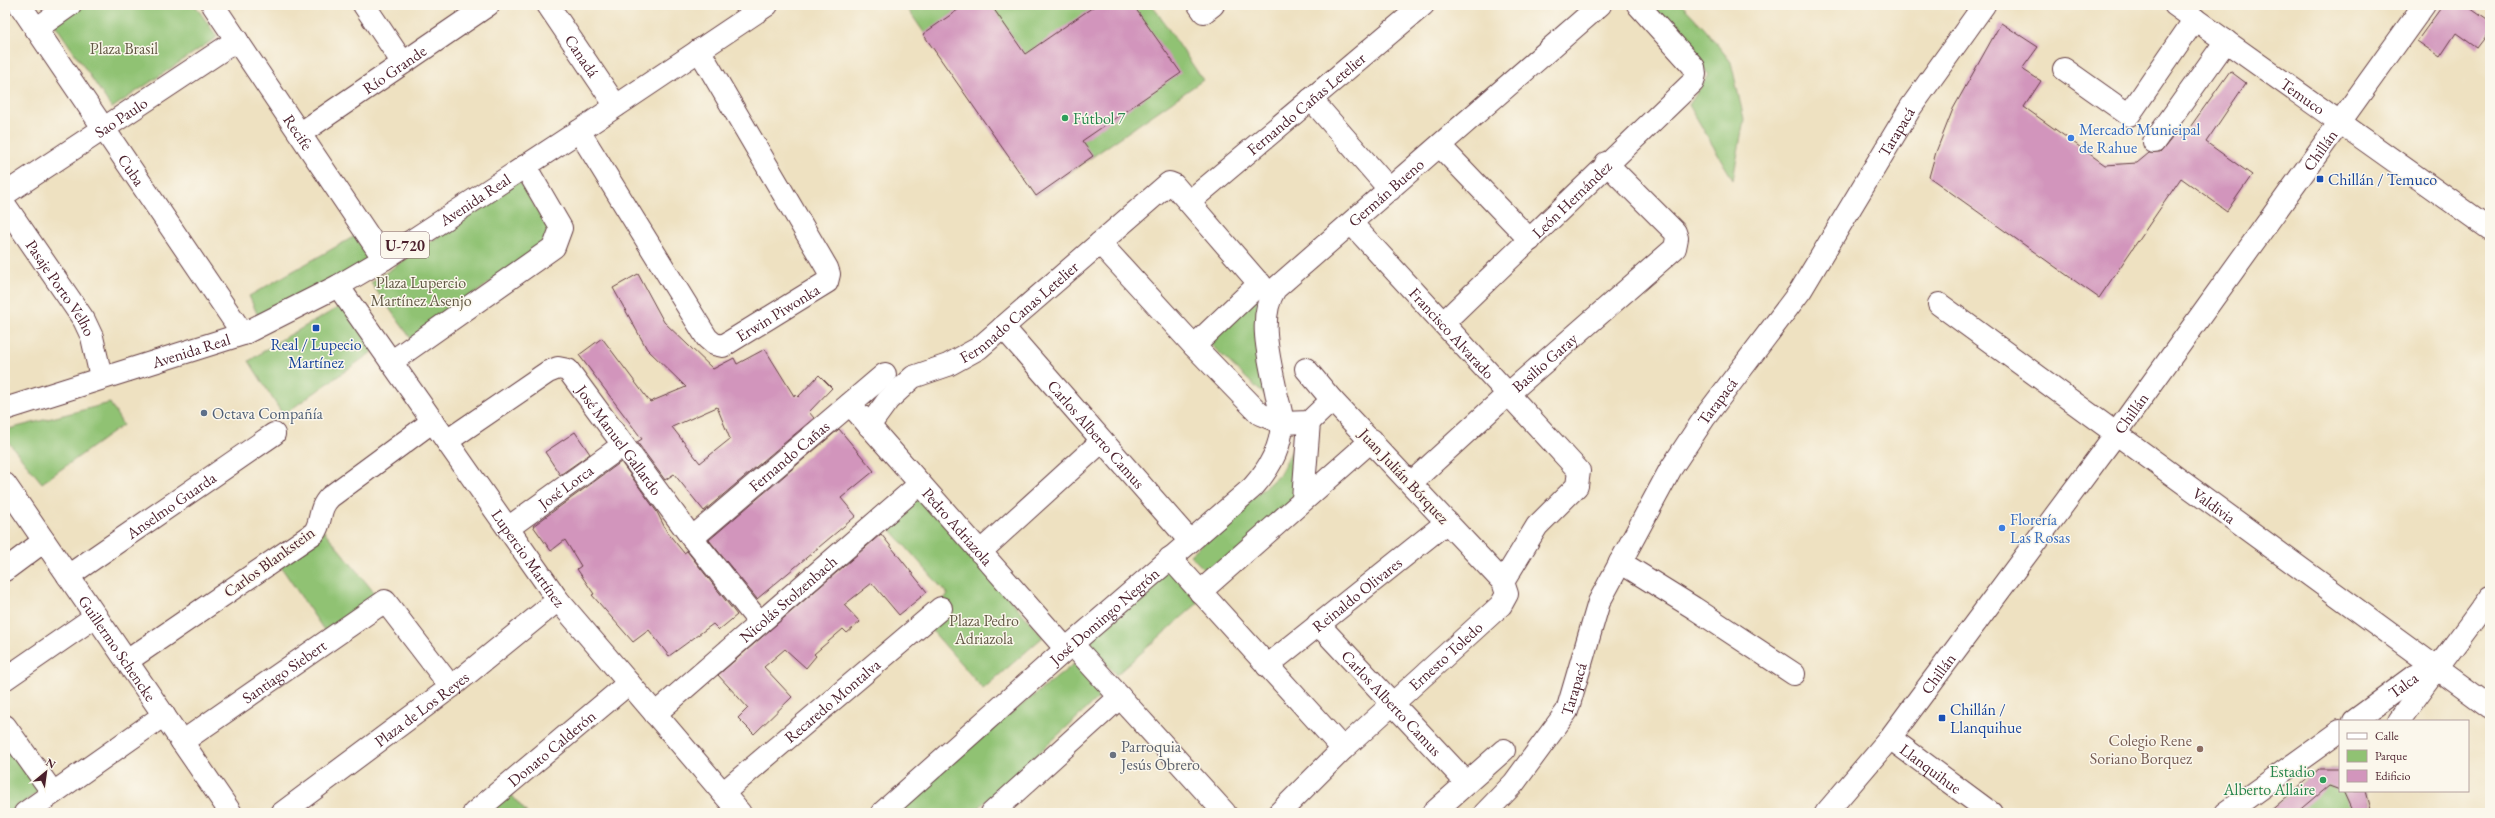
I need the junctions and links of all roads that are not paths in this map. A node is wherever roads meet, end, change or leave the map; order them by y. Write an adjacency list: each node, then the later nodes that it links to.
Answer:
1 (20, 5): 17 (street, Cuba)
2 (70, 5): 17 (street)
3 (213, 5): 18 (street, Recife)
4 (364, 5): 21 (street)
5 (488, 5): 21 (street, Río Grande)
6 (548, 5): 24 (street, Canadá)
7 (767, 5): 20 (street, Avenida Real / U-720)
8 (1199, 5): 9 (street)
9 (1214, 5)
10 (1423, 5): 23 (street, Fernando Cañas Letelier)
11 (1600, 5): 30 (street, Germán Bueno)
12 (1638, 5): 31 (street, León Hernández)
13 (1984, 5): 78 (street, Tarapacá)
14 (2175, 5): 16 (street, Temuco)
15 (2424, 5): 25 (street, Chillán)
16 (2195, 19): 19 (street, Temuco); 22 (street)
17 (36, 29): 26 (street, Cuba)
18 (237, 40): 26 (street, Sao Paulo); 28 (street, Recife)
19 (2226, 41): 25 (street, Temuco); 29 (street)
20 (699, 50): 24 (street, Avenida Real / U-720); 27 (street, Erwin Piwonka)
21 (403, 63): 28 (street, Río Grande)
22 (2064, 69)
23 (1311, 99): 33 (street); 35 (street, Fernando Cañas Letelier)
24 (616, 106): 27 (street, Avenida Real / U-720)
25 (2339, 121): 38 (street, Temuco); 62 (street, Chillán)
26 (103, 128): 34 (street, Sao Paulo); 47 (street, Cuba)
27 (579, 131): 32 (street, Avenida Real / U-720)
28 (301, 133): 41 (street, Recife)
29 (2154, 142)
30 (1440, 146): 33 (street, Germán Bueno); 39 (street)
31 (1606, 163): 39 (street, León Hernández); 53 (street, Basilio Garay)
32 (525, 166): 41 (street, Avenida Real / U-720); 49 (street)
33 (1390, 190): 37 (street, Germán Bueno)
34 (5, 194)
35 (1189, 202): 40 (street, Fernnado Canas Letelier); 43 (street)
36 (5, 205): 52 (street, Pasaje Porto Velho)
37 (1352, 224): 43 (street, Germán Bueno); 45 (street, Francisco Alvarado)
38 (2490, 229)
39 (1530, 240): 45 (street, León Hernández)
40 (1100, 243): 46 (street, Fernnado Canas Letelier); 48 (street)
41 (384, 259): 42 (street, Avenida Real / U-720)
42 (338, 286): 47 (street, Avenida Real / U-720); 49 (street, Lupercio Martínez)
43 (1265, 290): 48 (street, Germán Bueno); 59 (street)
44 (1939, 304): 62 (street, Valdivia)
45 (1444, 322): 53 (street, Francisco Alvarado)
46 (1003, 327): 60 (street, Fernnado Canas Letelier); 65 (street, Carlos Alberto Camus)
47 (242, 334): 52 (street, Avenida Real / U-720)
48 (1194, 346): 59 (street)
49 (391, 362): 57 (street, Lupercio Martínez)
50 (1306, 369): 54 (street, Juan Julián Bórquez)
51 (885, 374): 55 (street, Fernando Cañas)
52 (101, 377): 56 (street, Avenida Real / U-720)
53 (1508, 394): 67 (street, Basilio Garay); 81 (street, Francisco Alvarado)
54 (1332, 400): 58 (street); 63 (street, Juan Julián Bórquez)
55 (850, 404): 60 (street, Pedro Adriazola); 73 (street, Fernando Cañas)
56 (5, 409)
57 (433, 421): 64 (street, Lupercio Martínez); 90 (street, Carlos Blankstein)
58 (1309, 422): 59 (street); 70 (street)
59 (1282, 423): 75 (street, José Domingo Negrón)
60 (869, 426): 69 (street, Pedro Adriazola)
61 (274, 434): 80 (street, Anselmo Guarda)
62 (2115, 435): 92 (street, Valdivia); 106 (street, Chillán)
63 (1372, 440): 67 (street, Juan Julián Bórquez); 70 (street)
64 (446, 441): 66 (street, José Manuel Gallardo); 72 (street, Lupercio Martínez)
65 (1102, 441): 75 (street, Carlos Alberto Camus); 76 (street)
66 (623, 444): 72 (street, José Lorca); 73 (street, José Manuel Gallardo)
67 (1411, 482): 71 (street, Juan Julián Bórquez)
68 (5, 484): 74 (street, Guillermo Schencke)
69 (920, 484): 76 (street, Pedro Adriazola); 87 (street, Nicolás Stolzenbach)
70 (1303, 499): 82 (street)
71 (1447, 522): 81 (street, Juan Julián Bórquez); 88 (street, Reinaldo Olivares)
72 (508, 528): 84 (street, Lupercio Martínez)
73 (692, 538): 87 (street, José Manuel Gallardo)
74 (44, 541): 79 (street); 80 (street, Guillermo Schencke)
75 (1190, 541): 77 (street, José Domingo Negrón)
76 (980, 552): 89 (street, Pedro Adriazola)
77 (1170, 558): 82 (street); 89 (street, José Domingo Negrón)
78 (1620, 562): 93 (street); 123 (street, Tarapacá)
79 (5, 570)
80 (68, 576): 86 (street, Guillermo Schencke)
81 (1503, 582): 98 (street, Ernesto Toledo)
82 (1200, 592): 91 (street)
83 (2490, 597): 92 (street, Talca)
84 (558, 600): 95 (street, Lupercio Martínez); 96 (street, Plaza de Los Reyes)
85 (941, 608): 112 (street, Recaredo Montalva)
86 (96, 616): 90 (street, Guillermo Schencke); 94 (street)
87 (760, 623): 100 (street, Nicolás Stolzenbach)
88 (1318, 624): 91 (street, Reinaldo Olivares); 98 (street, Carlos Alberto Camus)
89 (1069, 646): 97 (street, Pedro Adriazola); 118 (street, José Domingo Negrón)
90 (127, 661): 101 (street, Guillermo Schencke)
91 (1267, 666): 108 (street)
92 (2436, 667): 99 (street, Valdivia); 102 (street, Talca); 103 (street, Talca)
93 (1794, 674)
94 (5, 679)
95 (628, 682): 100 (street, Lupercio Martínez); 116 (street, Donato Calderón)
96 (451, 687): 107 (street, Santiago Siebert); 115 (street, Plaza de Los Reyes)
97 (1120, 697): 119 (street); 120 (street, Pedro Adriazola)
98 (1392, 705): 108 (street, Ernesto Toledo); 110 (street, Carlos Alberto Camus)
99 (2490, 707)
100 (655, 714): 112 (street, Lupercio Martínez)
101 (164, 715): 107 (street, Guillermo Schencke); 111 (street)
102 (2355, 720)
103 (2400, 720)
104 (5, 726): 111 (street)
105 (2339, 732): 126 (street)
106 (1890, 738): 124 (street, Chillán); 125 (street, Llanquihue)
107 (182, 742): 113 (street, Guillermo Schencke)
108 (1343, 749): 121 (street, Ernesto Toledo)
109 (1504, 750): 110 (street)
110 (1466, 782): 122 (street)
111 (53, 793): 114 (street)
112 (723, 793): 117 (street, Lupercio Martínez)
113 (222, 810)
114 (25, 813)
115 (282, 813)
116 (474, 813)
117 (740, 813)
118 (882, 813)
119 (992, 813)
120 (1225, 813)
121 (1279, 813)
122 (1433, 813)
123 (1485, 813)
124 (1826, 813)
125 (1991, 813)
126 (2226, 813)

